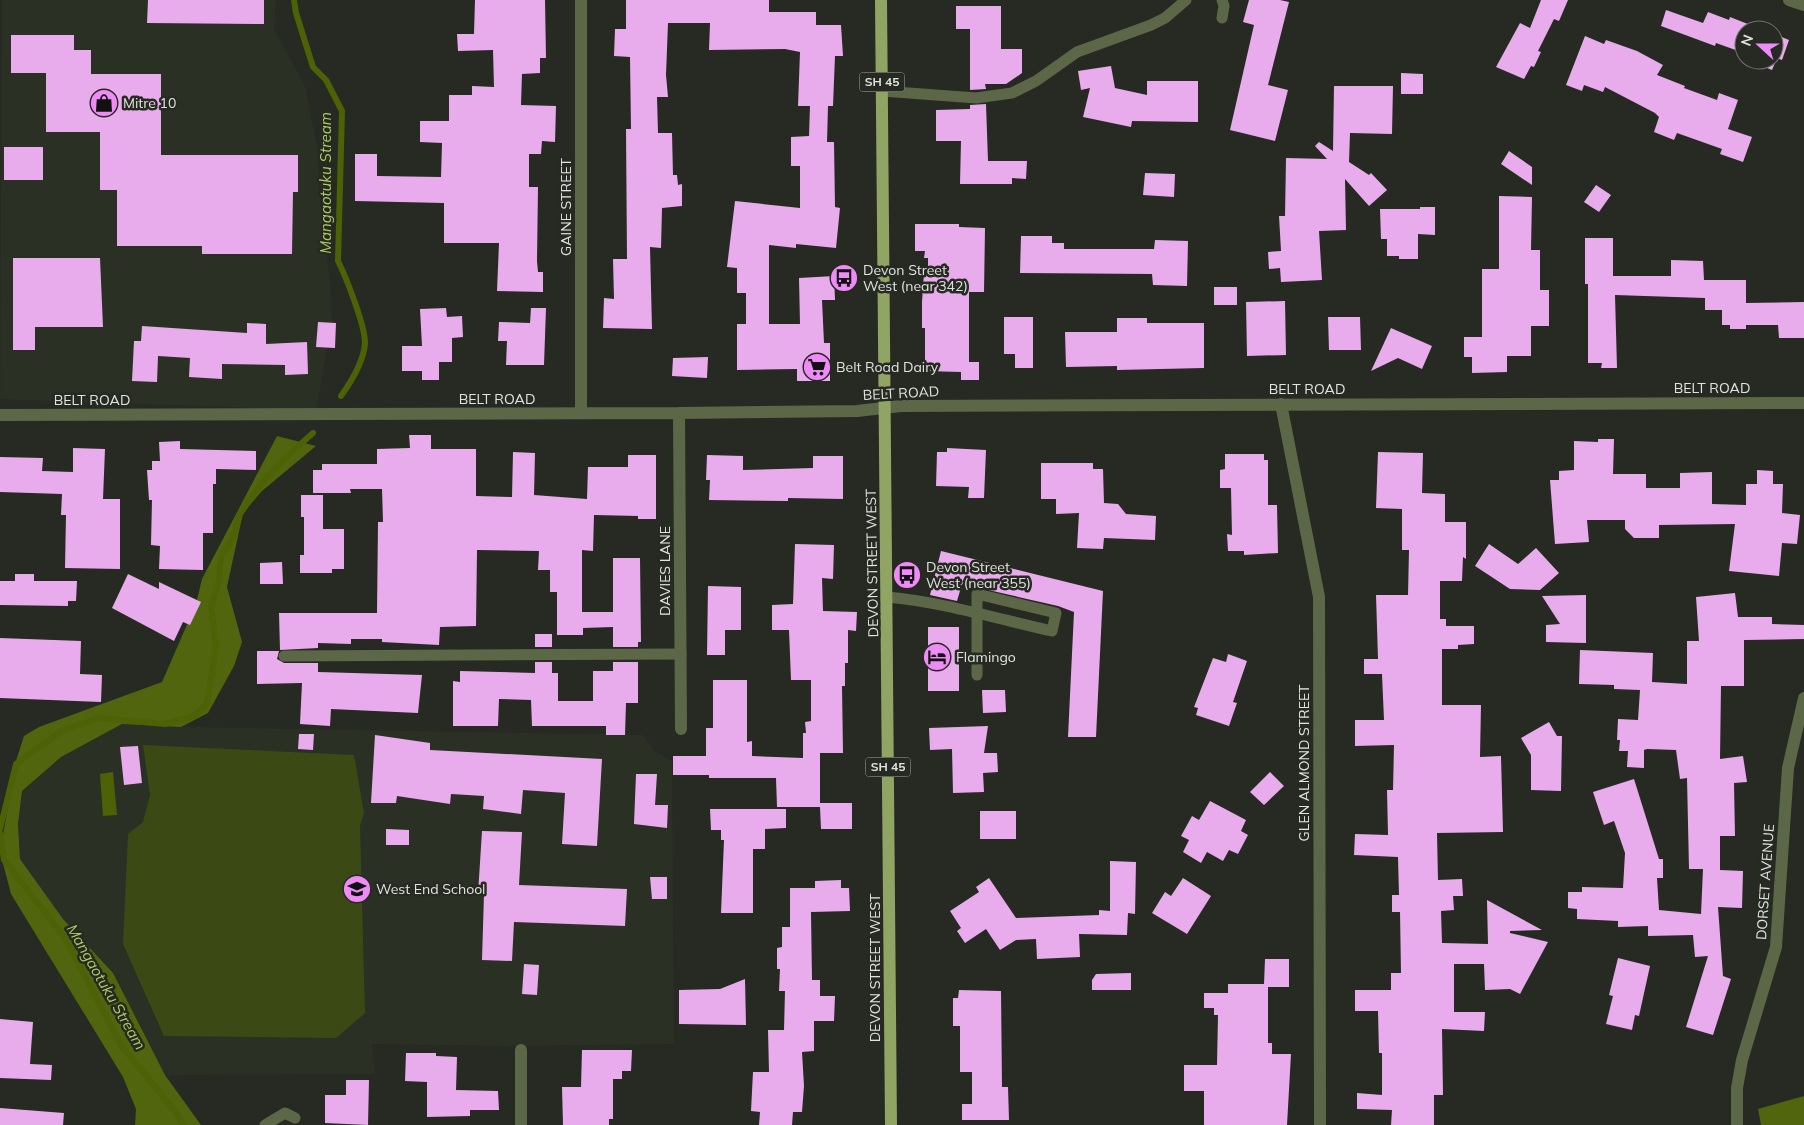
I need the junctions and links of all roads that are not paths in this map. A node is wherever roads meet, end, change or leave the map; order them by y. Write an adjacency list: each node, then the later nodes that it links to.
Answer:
1 (581, 0): 12 (street, GAINE STREET)
2 (881, 0): 8 (main road, DEVON STREET WEST / SH 45)
3 (1186, 0): 8 (lane)
4 (1222, 0): 7 (lane)
5 (1789, 0): 6 (street)
6 (1804, 5)
7 (1222, 18)
8 (882, 91): 11 (main road, DEVON STREET WEST / SH 45)
9 (1804, 403): 10 (street, BELT ROAD)
10 (1281, 404): 11 (street, BELT ROAD); 28 (street, GLEN ALMOND STREET)
11 (886, 408): 13 (street, BELT ROAD); 15 (main road, DEVON STREET WEST / SH 45)
12 (581, 413): 13 (street, BELT ROAD); 14 (street, BELT ROAD)
13 (679, 414): 17 (street, DAVIES LANE)
14 (0, 416)
15 (887, 597): 16 (lane); 27 (main road, DEVON STREET WEST / SH 45)
16 (975, 614): 16 (lane); 19 (lane)
17 (681, 654): 18 (lane); 21 (street, DAVIES LANE)
18 (284, 656)
19 (977, 675)
20 (1804, 698): 22 (street, DORSET AVENUE)
21 (681, 729)
22 (1800, 736): 29 (street, DORSET AVENUE)
23 (521, 1050): 26 (street)
24 (295, 1118): 25 (lane)
25 (265, 1125)
26 (521, 1125)
27 (891, 1125)
28 (1320, 1125)
29 (1737, 1125)

